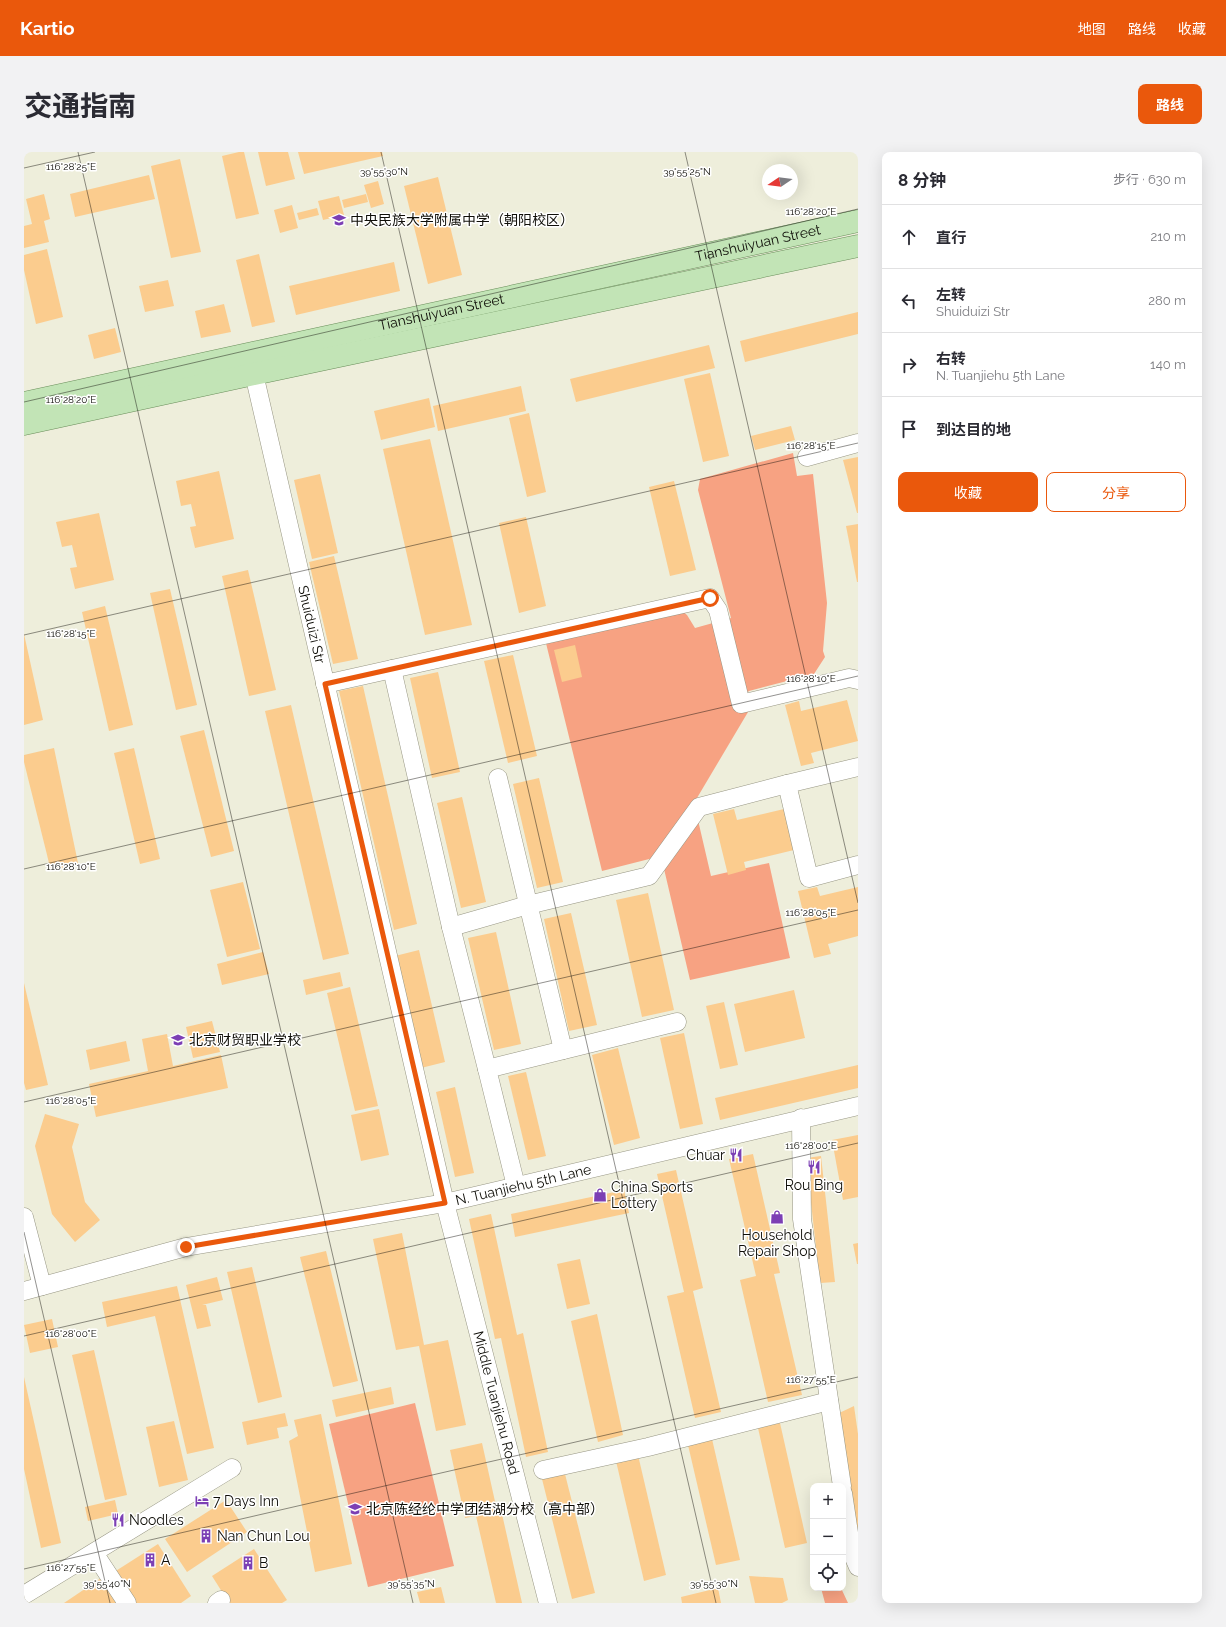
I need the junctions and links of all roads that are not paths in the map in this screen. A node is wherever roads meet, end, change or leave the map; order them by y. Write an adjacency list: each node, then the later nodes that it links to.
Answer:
1 (858, 221): 4 (main road, Tianshuiyuan Street)
2 (858, 246): 3 (main road, Tianshuiyuan Street)
3 (254, 374): 5 (main road, Tianshuiyuan Street); 10 (street, Shuiduizi Str)
4 (24, 403)
5 (24, 424)
6 (858, 443): 7 (street)
7 (807, 457)
8 (392, 669): 9 (street); 10 (street); 16 (street)
9 (858, 680)
10 (325, 684): 23 (street, Shuiduizi Str)
11 (858, 767): 13 (street)
12 (498, 778): 15 (street)
13 (787, 784): 14 (street); 15 (street)
14 (858, 865)
15 (528, 905): 16 (street); 18 (street)
16 (451, 927): 19 (street)
17 (676, 1022): 18 (street)
18 (564, 1050): 19 (street)
19 (487, 1069): 22 (street)
20 (858, 1106): 21 (street, N. Tuanjiehu 5th Lane)
21 (801, 1118): 22 (street, N. Tuanjiehu 5th Lane); 27 (street)
22 (516, 1186): 23 (street, N. Tuanjiehu 5th Lane)
23 (445, 1203): 25 (street, N. Tuanjiehu 5th Lane); 36 (street, Middle Tuanjiehu Road)
24 (24, 1217): 25 (street)
25 (42, 1286): 26 (street, N. Tuanjiehu 5th Lane)
26 (24, 1291)
27 (829, 1401): 29 (street); 30 (street)
28 (232, 1468): 32 (street)
29 (543, 1470)
30 (842, 1483)
31 (846, 1513): 33 (street)
32 (94, 1553): 34 (street); 35 (street)
33 (858, 1568)
34 (24, 1595)
35 (127, 1603)
36 (548, 1603)

